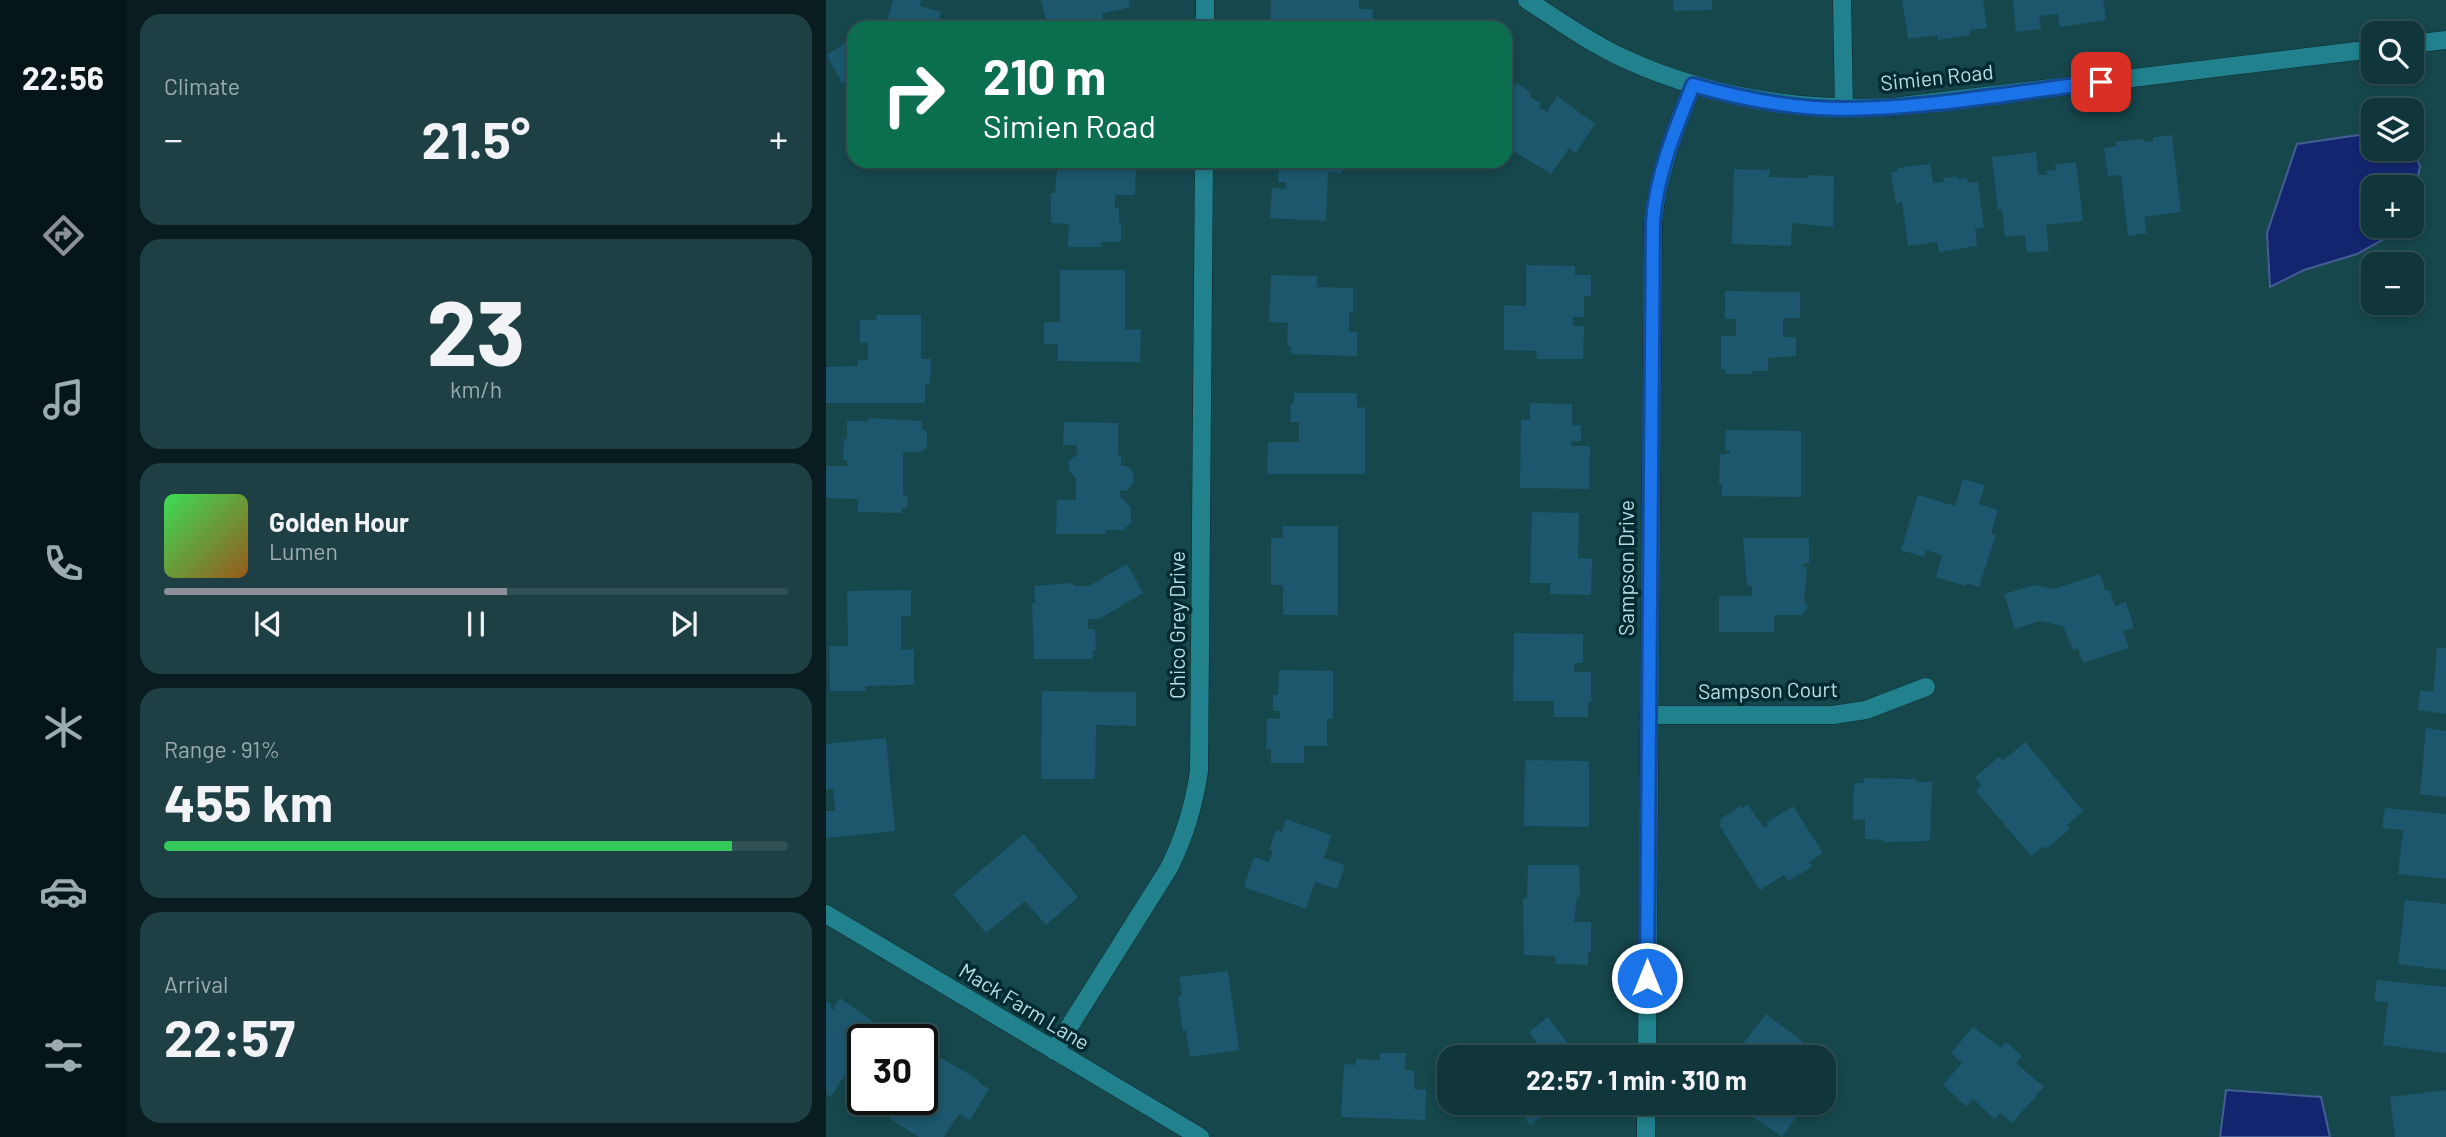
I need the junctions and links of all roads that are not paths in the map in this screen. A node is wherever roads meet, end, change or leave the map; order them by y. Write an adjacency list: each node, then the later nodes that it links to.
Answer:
1 (1205, 0): 4 (street)
2 (1527, 0): 8 (street, Simien Road)
3 (1842, 0): 9 (street)
4 (1205, 21)
5 (2446, 40): 6 (street)
6 (2424, 43)
7 (2361, 50): 9 (street, Simien Road)
8 (1693, 85): 9 (street, Simien Road); 12 (street, Sampson Drive)
9 (1844, 109)
10 (1204, 168): 15 (street, Chico Grey Drive)
11 (1926, 687): 12 (street, Sampson Court)
12 (1649, 715): 14 (street, Sampson Drive)
13 (826, 915): 15 (street, Mack Farm Lane)
14 (1647, 1045)
15 (1054, 1051): 17 (street, Mack Farm Lane)
16 (1646, 1115): 18 (street)
17 (1200, 1137)
18 (1646, 1137)

